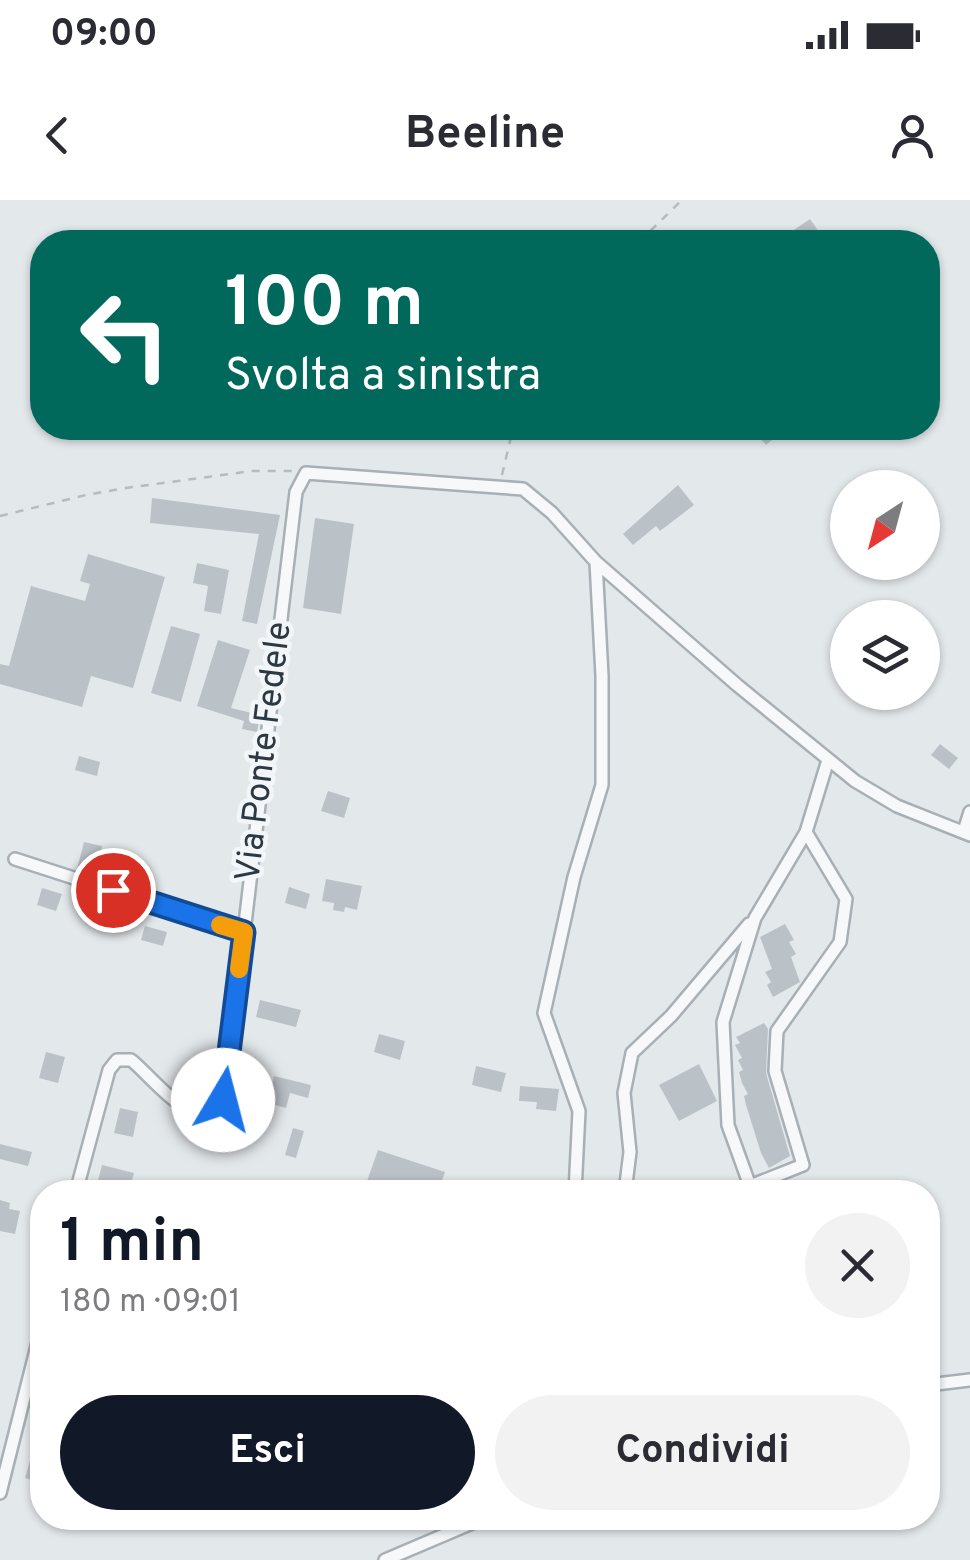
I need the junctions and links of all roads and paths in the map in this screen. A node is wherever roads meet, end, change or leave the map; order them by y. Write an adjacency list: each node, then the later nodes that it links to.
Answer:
1 (682, 200): 2 (path)
2 (651, 230)
3 (510, 440): 5 (path)
4 (306, 473): 5 (street); 6 (path); 14 (street, Via Ponte Fedele)
5 (499, 486): 7 (street)
6 (0, 516)
7 (596, 562): 8 (street); 16 (street)
8 (828, 760): 10 (street); 11 (street)
9 (970, 812): 11 (street)
10 (806, 832): 13 (street); 19 (street)
11 (967, 833)
12 (14, 859): 14 (street)
13 (754, 918): 17 (street); 18 (street)
14 (244, 932): 15 (street, Via Ponte Fedele)
15 (79, 1180)
16 (576, 1180)
17 (626, 1180)
18 (748, 1180)
19 (765, 1180)
20 (30, 1373): 23 (street)
21 (970, 1380): 22 (street)
22 (940, 1384)
23 (0, 1492)
24 (456, 1530): 25 (street)
25 (385, 1560)

